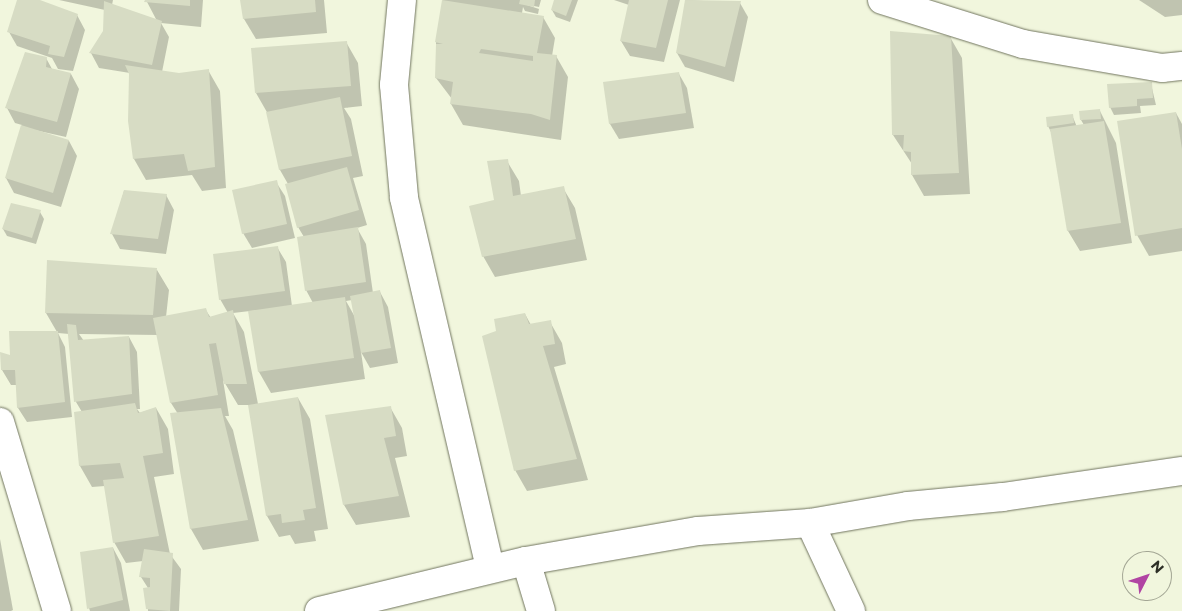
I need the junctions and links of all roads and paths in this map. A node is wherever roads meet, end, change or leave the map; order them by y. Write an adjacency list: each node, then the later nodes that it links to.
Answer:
1 (402, 0): 8 (street)
2 (882, 0): 3 (street)
3 (1182, 66)
4 (0, 422): 9 (street)
5 (1182, 471): 6 (street)
6 (810, 524): 7 (street); 12 (street)
7 (526, 561): 8 (street); 11 (street)
8 (490, 568): 10 (street)
9 (57, 611)
10 (319, 611)
11 (541, 611)
12 (851, 611)

